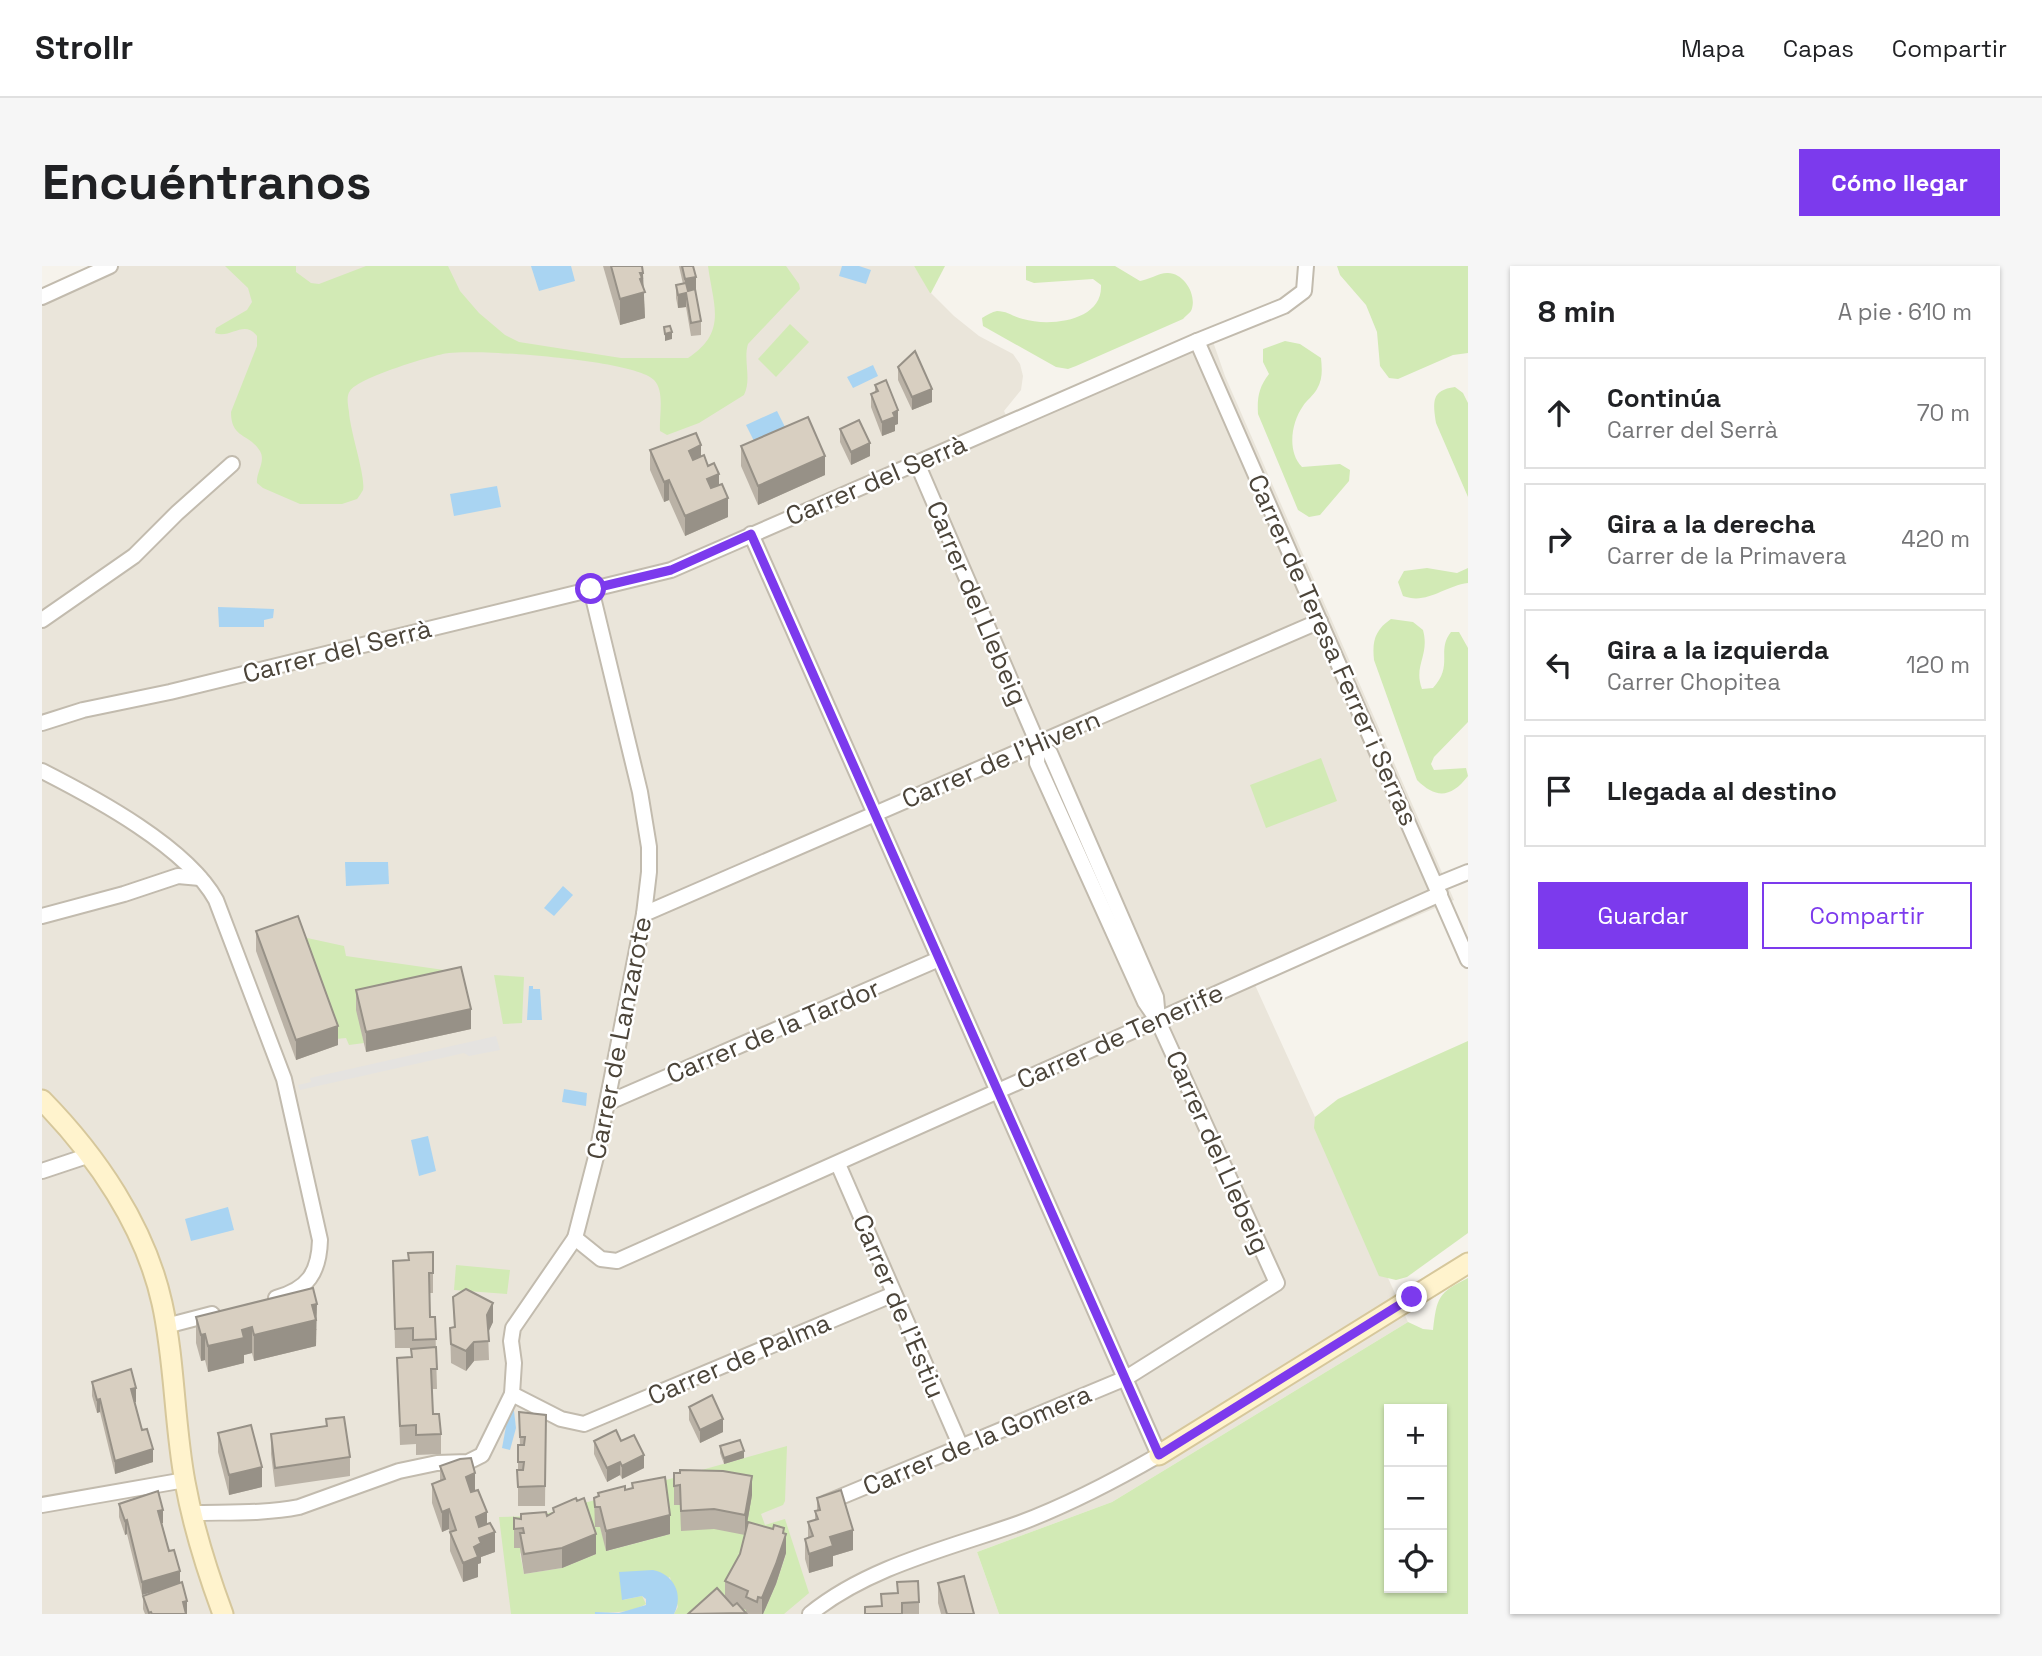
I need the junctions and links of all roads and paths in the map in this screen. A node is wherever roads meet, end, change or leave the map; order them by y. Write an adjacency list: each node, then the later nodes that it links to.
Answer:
1 (110, 266): 3 (street)
2 (1306, 266): 4 (street, Carrer del Serrà)
3 (42, 297)
4 (1198, 341): 5 (street, Carrer del Serrà); 10 (street, Carrer de Teresa Ferrer i Serras)
5 (917, 463): 7 (street, Carrer del Serrà); 12 (street, Carrer del Llebeig)
6 (232, 464): 9 (street)
7 (751, 534): 8 (street, Carrer del Serrà); 14 (street)
8 (591, 589): 11 (street, Carrer del Serrà); 20 (street, Carrer de Lanzarote)
9 (42, 620)
10 (1320, 621): 12 (street, Carrer de l'Hivern); 19 (street, Carrer de Teresa Ferrer i Serras)
11 (42, 723)
12 (1038, 744): 14 (street, Carrer de l'Hivern); 24 (street, Carrer del Llebeig)
13 (42, 771): 15 (street)
14 (875, 814): 20 (street, Carrer de l'Hivern); 22 (street)
15 (166, 847): 17 (street); 18 (street)
16 (1468, 872): 19 (street, Carrer de Tenerife)
17 (201, 878): 18 (street); 35 (street)
18 (160, 881): 21 (street)
19 (1438, 890): 23 (street, Carrer de Teresa Ferrer i Serras); 24 (street, Carrer de Tenerife)
20 (644, 915): 27 (street, Carrer de Lanzarote)
21 (42, 916)
22 (939, 959): 25 (street); 27 (street, Carrer de la Tardor)
23 (1468, 960)
24 (1158, 1021): 25 (street, Carrer de Tenerife); 33 (street, Carrer del Llebeig)
25 (997, 1090): 29 (street, Carrer de Tenerife); 38 (street)
26 (42, 1100): 28 (street)
27 (607, 1103): 31 (street, Carrer de Lanzarote)
28 (90, 1155): 30 (street); 37 (street)
29 (838, 1164): 31 (street, Carrer de Tenerife); 34 (street, Carrer de l'Estiu)
30 (42, 1171)
31 (575, 1238): 39 (street, Carrer de Lanzarote)
32 (1468, 1263): 41 (street)
33 (1277, 1283): 38 (street, Carrer de la Gomera)
34 (894, 1294): 39 (street, Carrer de Palma); 40 (street, Carrer de l'Estiu)
35 (265, 1301)
36 (228, 1310): 37 (street)
37 (166, 1326): 42 (street)
38 (1126, 1378): 40 (street, Carrer de la Gomera); 41 (street)
39 (512, 1394): 45 (street)
40 (961, 1447): 44 (street, Carrer de la Gomera)
41 (1159, 1455): 47 (street)
42 (185, 1480): 43 (street); 45 (street)
43 (42, 1505)
44 (818, 1506)
45 (192, 1513): 46 (street)
46 (223, 1614)
47 (810, 1614)

